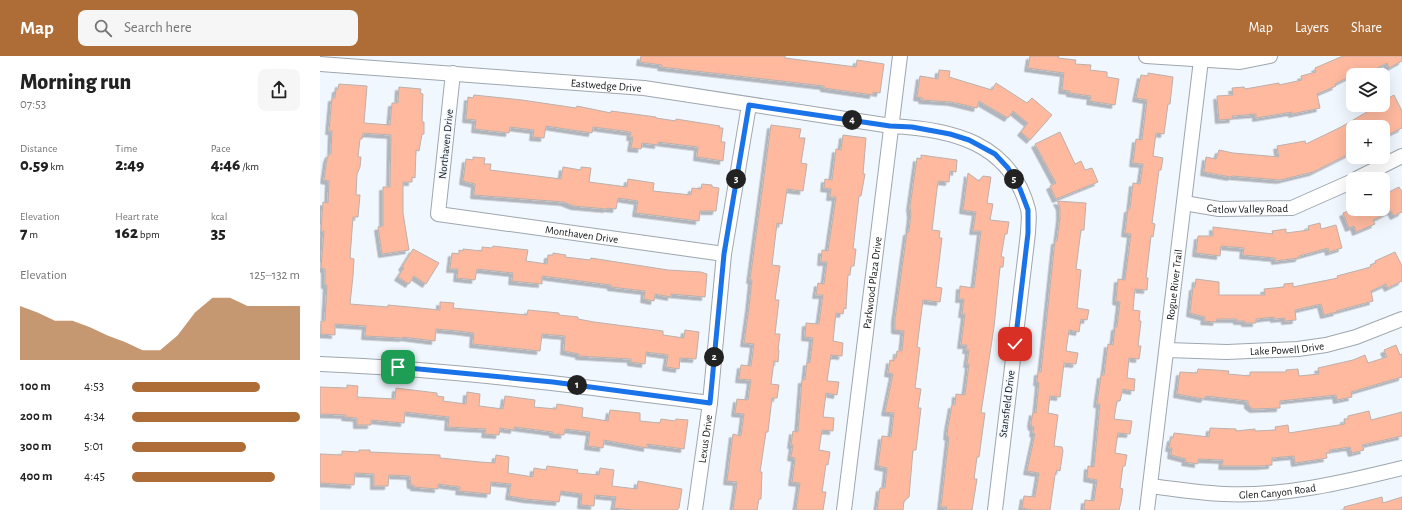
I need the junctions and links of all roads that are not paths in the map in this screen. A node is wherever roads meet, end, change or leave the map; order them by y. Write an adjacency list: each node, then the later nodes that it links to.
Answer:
1 (900, 56): 8 (street, Parkwood Plaza Drive)
2 (1146, 56): 4 (street)
3 (1270, 56): 4 (street)
4 (1201, 60): 12 (street, Rogue River Trail)
5 (320, 64): 6 (street, Eastwedge Drive)
6 (453, 73): 7 (street, Eastwedge Drive); 13 (street, Northaven Drive)
7 (749, 105): 8 (street, Eastwedge Drive); 14 (street, Lexus Drive)
8 (890, 126): 22 (street, Parkwood Plaza Drive); 23 (street, Stansfield Drive)
9 (1402, 156): 10 (street)
10 (1370, 172)
11 (1346, 184): 12 (street, Catlow Valley Road)
12 (1184, 203): 16 (street, Rogue River Trail)
13 (438, 214): 14 (street, Monthaven Drive)
14 (724, 254): 18 (street, Lexus Drive)
15 (1402, 319): 16 (street, Lake Powell Drive)
16 (1167, 350): 20 (street, Rogue River Trail)
17 (320, 364): 18 (street)
18 (710, 403): 21 (street, Lexus Drive)
19 (1402, 468): 20 (street, Glen Canyon Road)
20 (1150, 486): 24 (street, Rogue River Trail)
21 (695, 510)
22 (844, 510)
23 (995, 510)
24 (1147, 510)

